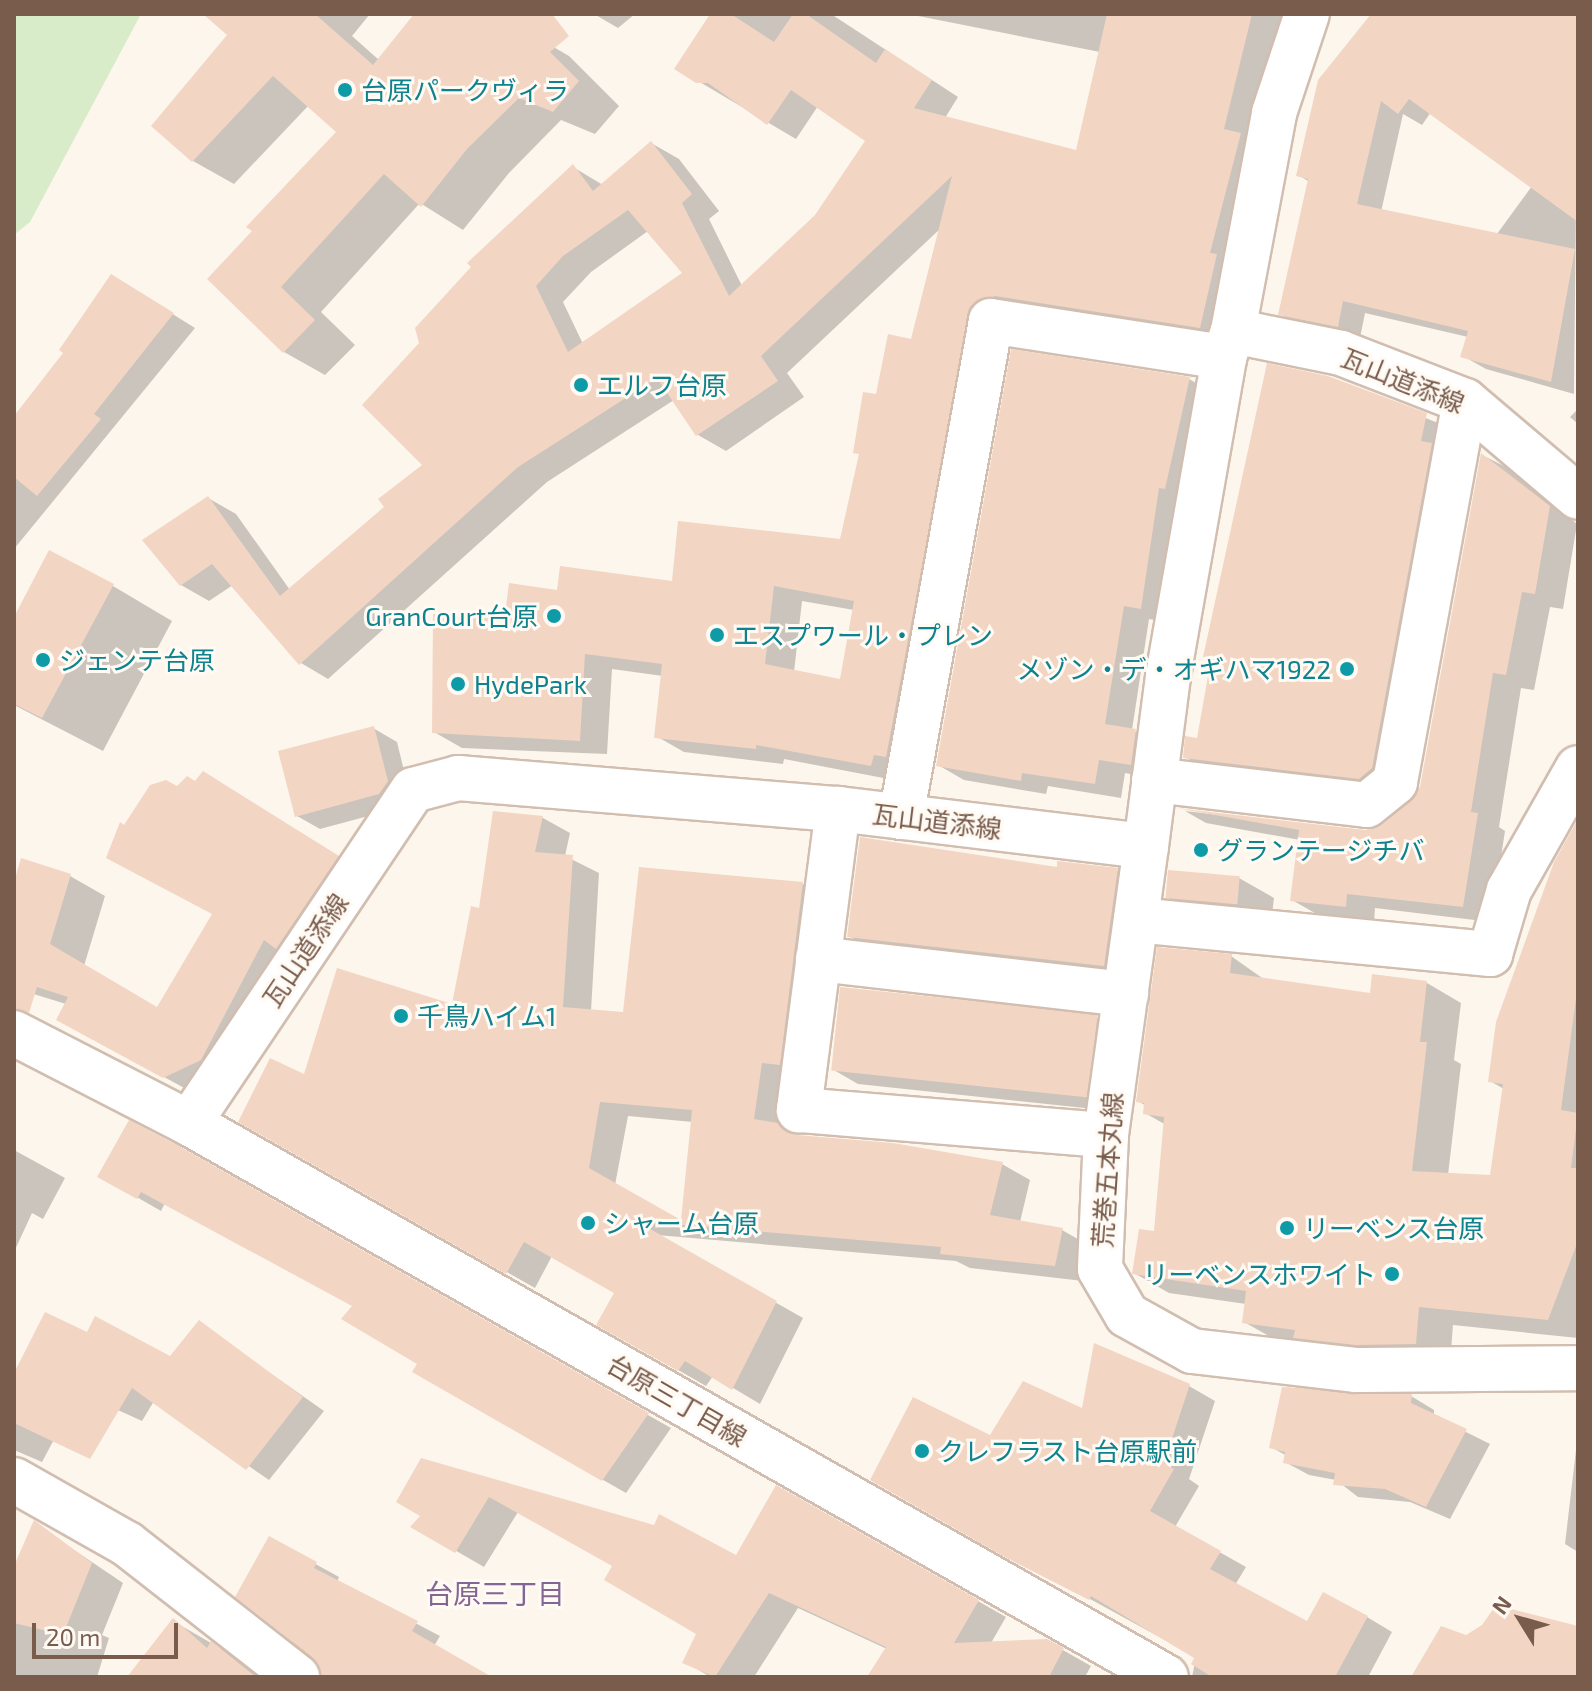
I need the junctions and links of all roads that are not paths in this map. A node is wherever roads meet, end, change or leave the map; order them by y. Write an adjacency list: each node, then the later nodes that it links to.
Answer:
1 (1307, 14): 2 (street)
2 (1228, 344): 3 (street, 瓦山道添線); 6 (street); 8 (street, 瓦山道添線)
3 (1465, 401): 4 (street, 瓦山道添線); 6 (street)
4 (1578, 497)
5 (1578, 768): 10 (street)
6 (1154, 780): 9 (street)
7 (838, 809): 8 (street, 瓦山道添線); 11 (street); 14 (street, 瓦山道添線)
8 (901, 817): 9 (street, 瓦山道添線)
9 (1146, 846): 10 (street, 荒巻五本丸線)
10 (1136, 920): 12 (street, 荒巻五本丸線)
11 (818, 959): 12 (street); 15 (street)
12 (1126, 994): 15 (street, 荒巻五本丸線)
13 (14, 1033): 14 (street)
14 (189, 1123): 19 (street, 台原三丁目線)
15 (1106, 1135): 16 (street, 荒巻五本丸線)
16 (1578, 1368)
17 (14, 1480): 18 (street)
18 (297, 1677)
19 (1166, 1677)

